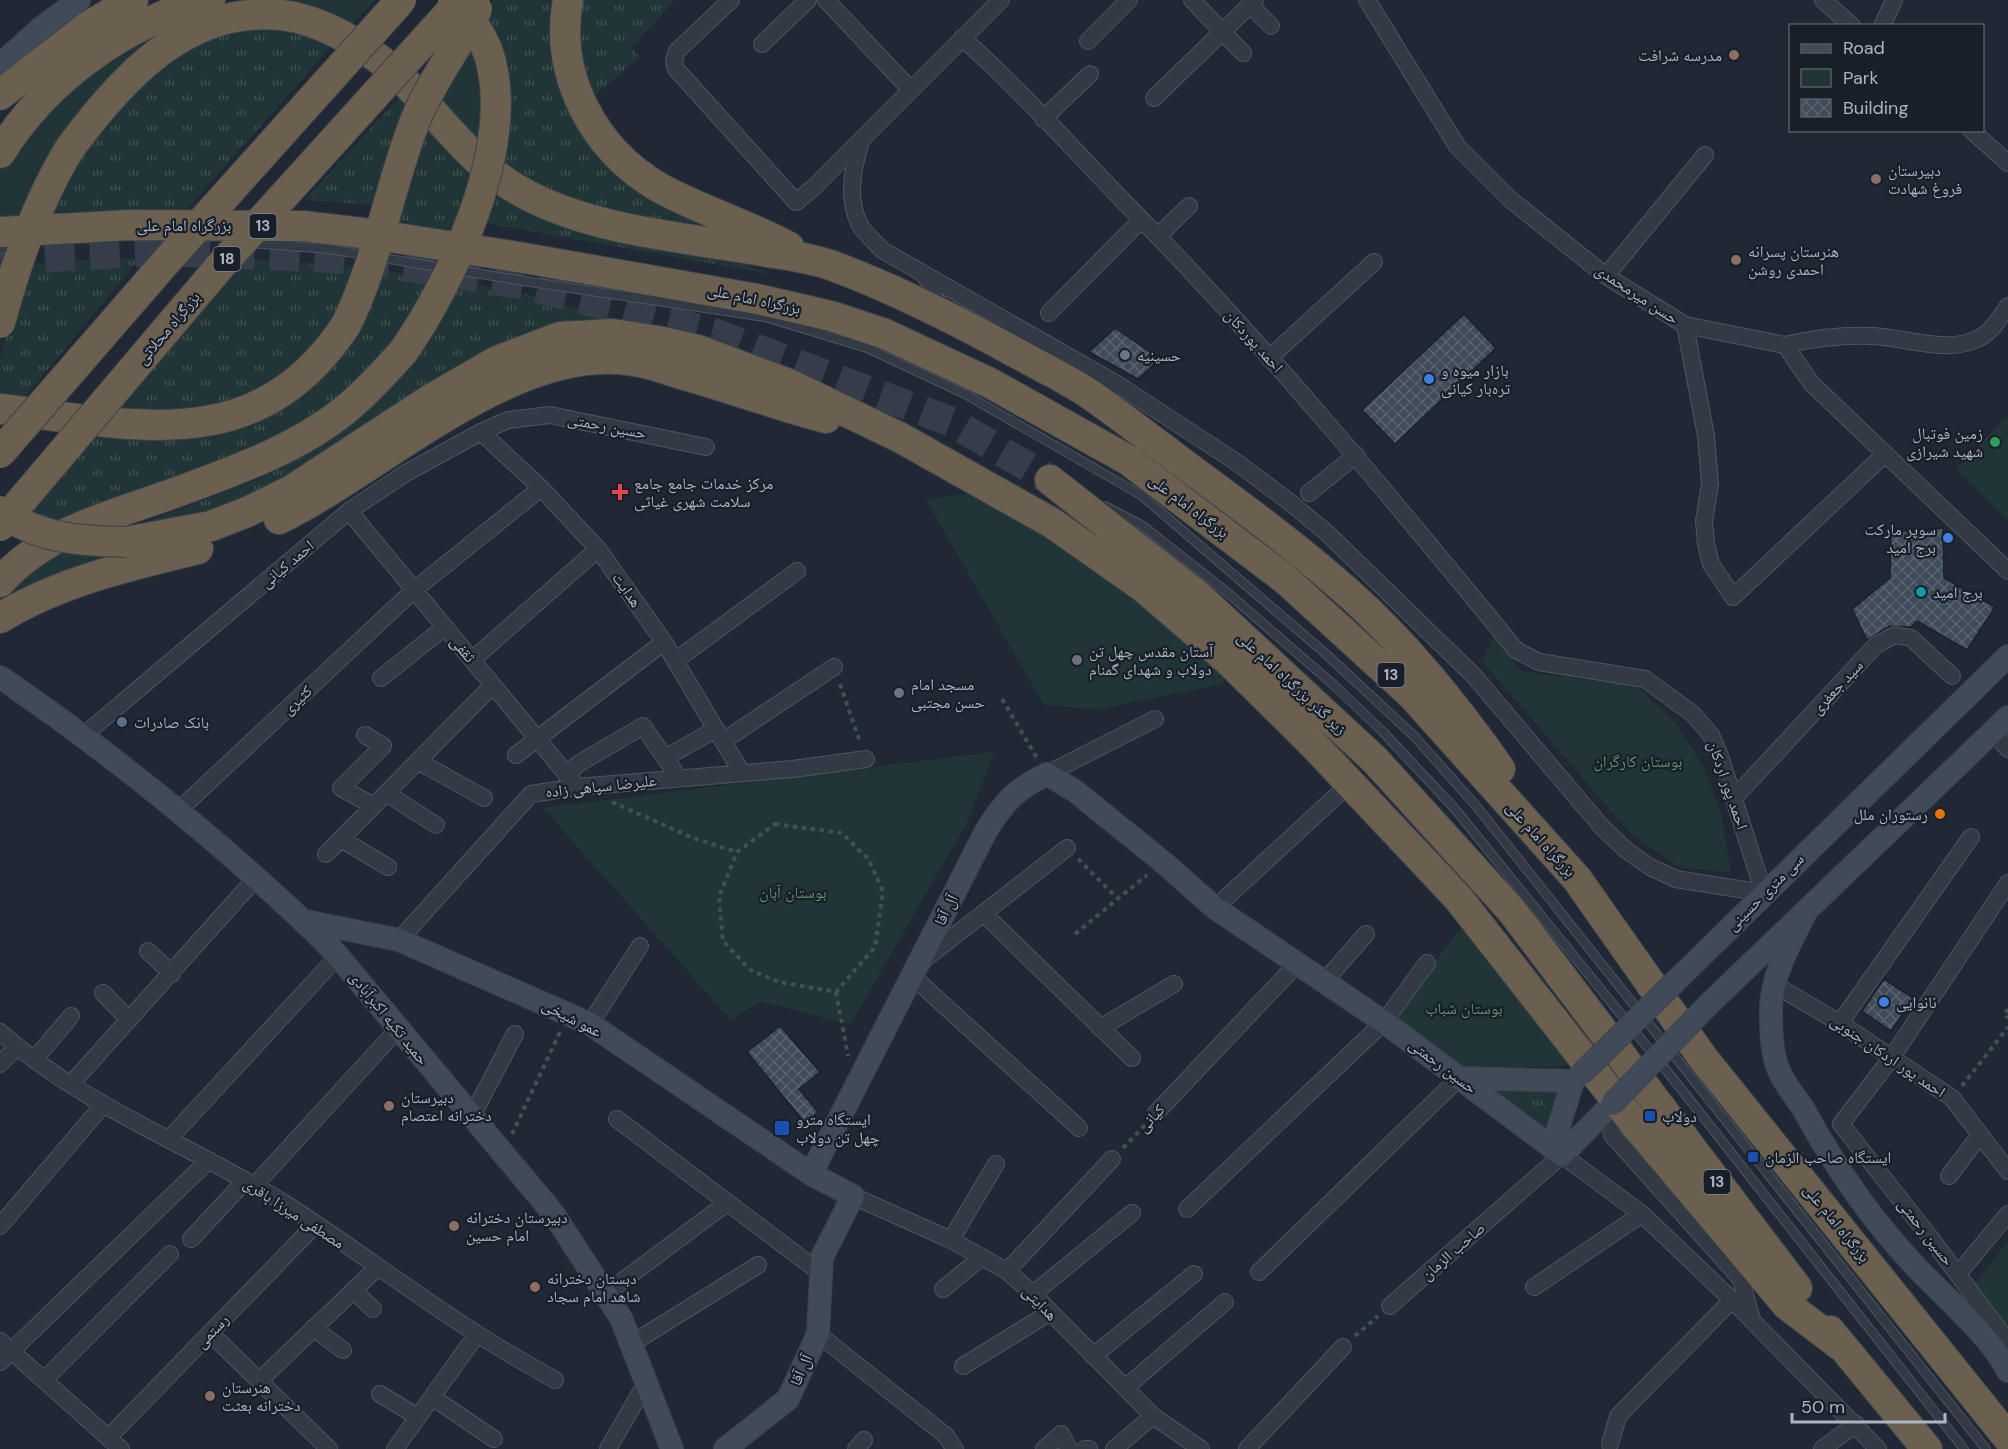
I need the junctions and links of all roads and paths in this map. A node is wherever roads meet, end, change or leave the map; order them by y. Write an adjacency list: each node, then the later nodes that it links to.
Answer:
1 (79, 0): 27 (main road)
2 (133, 0): 30 (highway)
3 (210, 0): 35 (highway)
4 (401, 0): 64 (highway, bridge)
5 (453, 0): 78 (highway, bridge)
6 (461, 0): 74 (highway, بزرگراه محلاتی / 18, bridge)
7 (482, 0): 59 (highway, bridge)
8 (568, 0): 47 (highway)
9 (731, 0): 34 (street)
10 (808, 0): 25 (street)
11 (825, 0): 29 (street)
12 (1001, 0): 23 (street)
13 (1129, 0): 24 (street)
14 (1192, 0): 22 (street)
15 (1367, 0): 51 (street, حسن میرمحمدی)
16 (1823, 0): 19 (street)
17 (1894, 0): 20 (street)
18 (1253, 2): 21 (street); 22 (street)
19 (1850, 24)
20 (1883, 24)
21 (1271, 26)
22 (1222, 32): 26 (street); 31 (street)
23 (962, 38): 29 (street); 32 (street, احمد پوردکان)
24 (1088, 41)
25 (762, 44)
26 (1243, 53)
27 (0, 65)
28 (1090, 74): 32 (street)
29 (910, 89): 34 (street)
30 (0, 95)
31 (1154, 98)
32 (1043, 119): 39 (street, احمد پوردکان)
33 (1973, 132): 37 (street)
34 (861, 141): 49 (street)
35 (1, 152)
36 (1705, 155): 51 (street)
37 (2008, 163)
38 (1189, 206): 41 (street)
39 (1141, 220): 41 (street, احمد پوردکان); 53 (street)
40 (0, 232): 50 (highway, بزرگراه امام علی / 13, bridge)
41 (1158, 236): 58 (street, احمد پوردکان)
42 (176, 238): 43 (lane)
43 (200, 239)
44 (235, 241): 50 (lane, bridge)
45 (34, 246): 46 (lane, bridge)
46 (0, 249)
47 (815, 261): 54 (highway); 55 (highway, bridge)
48 (1374, 262): 58 (street)
49 (912, 268): 54 (lane); 125 (street)
50 (524, 269): 123 (highway, بزرگراه امام علی / 13); 261 (lane)
51 (1606, 276): 56 (street, حسن میرمحمدی)
52 (2008, 306): 57 (street)
53 (1049, 313)
54 (961, 322): 123 (highway)
55 (0, 323)
56 (1685, 325): 57 (street, حسن میرمحمدی); 65 (street)
57 (1785, 345): 65 (street)
58 (1269, 358): 66 (street, احمد پوردکان)
59 (0, 409)
60 (508, 420): 61 (street, احمد کیانی); 63 (street, حسین رحمتی)
61 (481, 432): 68 (street, هدایت); 73 (street, احمد کیانی)
62 (902, 438): 72 (highway, bridge); 80 (highway); 222 (highway)
63 (706, 447)
64 (0, 453)
65 (1885, 454): 77 (street)
66 (1356, 455): 69 (street); 84 (street, احمد پوردکان)
67 (1053, 482): 70 (lane); 222 (highway, زیر گذر بزرگراه امام علی / 13)
68 (541, 488): 75 (street, هدایت); 79 (street, کثیری)
69 (1309, 493)
70 (1091, 499)
71 (1100, 504): 260 (lane)
72 (0, 511)
73 (349, 511): 79 (street, ثقفی); 95 (street, احمد کیانی)
74 (0, 526)
75 (597, 549): 82 (street, هدایت); 85 (street)
76 (797, 571): 86 (street)
77 (2008, 571)
78 (0, 582)
79 (414, 590): 81 (street, ثقفی); 113 (street, کثیری)
80 (0, 618)
81 (445, 627): 85 (street, ثقفی); 90 (street)
82 (664, 642): 86 (street, هدایت); 98 (street)
83 (2008, 656): 125 (main road, سی متری حسینی)
84 (1528, 659): 110 (street, احمد پور اردکان)
85 (472, 660): 91 (street, ثقفی)
86 (675, 661): 97 (street, هدایت)
87 (834, 667): 97 (street); 102 (path)
88 (1952, 676): 110 (street, سید جعفری)
89 (0, 677): 95 (main road, حمید تکیه اکبرآبادی)
90 (381, 678)
91 (493, 685): 98 (street, ثقفی); 103 (street)
92 (1002, 699): 105 (path)
93 (1155, 719): 105 (street, آل آقا)
94 (2000, 725): 99 (street); 128 (main road)
95 (84, 735): 113 (main road, حمید تکیه اکبرآبادی)
96 (365, 735): 112 (street)
97 (719, 735): 101 (street); 104 (street, هدایت)
98 (537, 739): 100 (street); 107 (street, ثقفی)
99 (2008, 749)
100 (516, 755)
101 (665, 758): 106 (street); 107 (street)
102 (867, 759): 104 (street, علیرضا سپاهی زاده)
103 (418, 761): 109 (street); 111 (street)
104 (742, 773): 106 (street, علیرضا سپاهی زاده)
105 (1047, 774): 120 (main road, حسین رحمتی); 139 (main road, آل آقا)
106 (679, 778): 107 (street, علیرضا سپاهی زاده)
107 (572, 781): 118 (path); 133 (street, علیرضا سپاهی زاده)
108 (1347, 786): 127 (street)
109 (386, 793): 112 (street); 114 (street)
110 (1735, 797): 125 (street, احمد پور اردکان)
111 (484, 798)
112 (374, 806): 116 (street)
113 (180, 810): 122 (main road, حمید تکیه اکبرآبادی)
114 (436, 825)
115 (1971, 837): 152 (street)
116 (341, 839): 119 (street); 121 (street)
117 (1067, 848): 126 (path); 129 (street)
118 (737, 852): 144 (path); 144 (path)
119 (326, 854)
120 (1163, 862): 126 (path); 127 (main road, حسین رحمتی)
121 (388, 867)
122 (256, 878): 130 (main road, حمید تکیه اکبرآبادی); 140 (street)
123 (1577, 879): 240 (highway, بزرگراه امام علی / 13)
124 (2008, 883): 160 (street)
125 (1764, 894): 164 (main road, سی متری حسینی, bridge)
126 (1117, 899): 131 (path)
127 (1215, 908): 138 (main road, حسین رحمتی)
128 (1807, 910): 143 (main road); 170 (main road, bridge)
129 (983, 914): 139 (street); 155 (street)
130 (305, 921): 133 (main road, عمو شیخی); 136 (main road, حمید تکیه اکبرآبادی)
131 (1075, 934)
132 (1366, 934): 141 (street)
133 (399, 940): 147 (main road, عمو شیخی)
134 (640, 946): 153 (street)
135 (148, 951): 140 (street)
136 (338, 956): 156 (main road, حمید تکیه اکبرآبادی); 176 (street)
137 (1428, 963): 151 (street)
138 (1296, 965): 141 (main road, حسین رحمتی); 171 (street, کیانی)
139 (915, 970): 167 (main road, آل آقا); 174 (street)
140 (172, 974): 150 (street)
141 (1323, 983): 151 (main road, حسین رحمتی)
142 (1174, 984): 155 (street)
143 (1775, 985): 152 (street, احمد پور اردکان جنوبی); 228 (main road)
144 (836, 992): 167 (path)
145 (103, 993): 150 (street)
146 (2008, 1009): 149 (path)
147 (568, 1015): 153 (main road, عمو شیخی); 178 (path)
148 (71, 1016): 162 (street)
149 (2008, 1018)
150 (129, 1020): 166 (street)
151 (1384, 1022): 165 (main road, حسین رحمتی); 188 (street)
152 (1840, 1023): 160 (street, احمد پور اردکان جنوبی)
153 (590, 1024): 183 (main road, عمو شیخی)
154 (2008, 1027): 168 (path)
155 (1100, 1028): 161 (street)
156 (398, 1030): 172 (main road, حمید تکیه اکبرآبادی); 185 (street)
157 (0, 1032): 159 (street, مصطفی میرزا باقری)
158 (515, 1035): 172 (street)
159 (17, 1047): 162 (street, مصطفی میرزا باقری); 163 (street)
160 (1892, 1057): 168 (street, احمد پور اردکان جنوبی); 204 (street, حسین رحمتی)
161 (1132, 1058)
162 (34, 1060): 166 (street, مصطفی میرزا باقری)
163 (0, 1064)
164 (1577, 1077): 165 (main road); 177 (main road, سی متری حسینی)
165 (1459, 1078): 177 (main road, حسین رحمتی); 201 (street)
166 (71, 1084): 169 (street, مصطفی میرزا باقری)
167 (854, 1089): 183 (main road, آل آقا)
168 (1952, 1098): 175 (street, احمد پور اردکان جنوبی)
169 (103, 1105): 176 (street, مصطفی میرزا باقری); 193 (street)
170 (1610, 1107): 177 (main road); 215 (street)
171 (1156, 1113): 180 (path, کیانی)
172 (472, 1116): 178 (main road, حمید تکیه اکبرآبادی)
173 (617, 1119): 187 (street)
174 (1079, 1128)
175 (1980, 1135): 182 (street, احمد پور اردکان جنوبی); 184 (street)
176 (169, 1139): 179 (street, مصطفی میرزا باقری)
177 (1557, 1151): 190 (street, حسین رحمتی); 212 (street, صاحب الزمان)
178 (503, 1154): 208 (main road, حمید تکیه اکبرآبادی)
179 (209, 1160): 185 (street, مصطفی میرزا باقری); 225 (street)
180 (1112, 1160): 200 (street)
181 (996, 1164): 195 (street)
182 (2008, 1171)
183 (811, 1174): 186 (main road, عمو شیخی)
184 (1949, 1176)
185 (249, 1183): 192 (street, مصطفی میرزا باقری); 194 (street)
186 (853, 1196): 195 (street, هدایتی); 202 (main road, آل آقا)
187 (728, 1203): 202 (street); 208 (street)
188 (1187, 1209)
189 (1132, 1213): 209 (street)
190 (1642, 1214): 205 (street); 210 (street, حسین رحمتی)
191 (2008, 1214): 204 (street)
192 (315, 1225): 199 (street, مصطفی میرزا باقری); 217 (street, رستمی)
193 (0, 1226)
194 (191, 1239)
195 (951, 1240): 197 (street, هدایتی)
196 (170, 1254): 229 (street)
197 (982, 1257): 200 (street, هدایتی); 206 (street)
198 (758, 1265): 221 (street)
199 (378, 1267): 207 (street); 218 (street, مصطفی میرزا باقری)
200 (1007, 1271): 209 (street, هدایتی)
201 (1259, 1272)
202 (822, 1274): 219 (main road, آل آقا)
203 (1194, 1274): 226 (street)
204 (1958, 1274): 220 (street, حسین رحمتی)
205 (1534, 1287)
206 (943, 1288)
207 (353, 1290): 213 (street); 216 (street)
208 (605, 1294): 221 (main road, حمید تکیه اکبرآبادی)
209 (1033, 1294): 214 (street, هدایتی)
210 (1732, 1300): 215 (street, حسین رحمتی); 242 (street)
211 (1225, 1302): 233 (street)
212 (1390, 1306): 223 (path)
213 (374, 1309)
214 (1049, 1313): 226 (street, هدایتی); 227 (street)
215 (1752, 1320): 238 (street, حسین رحمتی)
216 (313, 1328): 224 (street); 231 (street)
217 (210, 1334): 231 (street); 239 (street, رستمی)
218 (477, 1334): 230 (street, مصطفی میرزا باقری); 235 (street)
219 (818, 1334): 248 (main road, آل آقا); 249 (street)
220 (2008, 1342)
221 (631, 1344): 232 (main road, حمید تکیه اکبرآبادی)
222 (1841, 1346): 259 (highway, 13)
223 (1343, 1347): 256 (street)
224 (343, 1350)
225 (4, 1351): 229 (street)
226 (1093, 1356): 233 (street, هدایتی)
227 (963, 1366)
228 (2008, 1371)
229 (44, 1380): 239 (street)
230 (555, 1380)
231 (259, 1381): 244 (street)
232 (646, 1383): 246 (street); 247 (main road, حمید تکیه اکبرآبادی)
233 (1125, 1388): 236 (street, هدایتی)
234 (380, 1394): 237 (street)
235 (432, 1397): 237 (street); 241 (street)
236 (1152, 1416): 254 (street); 255 (street, هدایتی)
237 (418, 1417): 245 (street)
238 (1856, 1424): 257 (street); 258 (street, حسین رحمتی)
239 (108, 1438): 243 (street)
240 (2008, 1438)
241 (494, 1439)
242 (1610, 1444)
243 (121, 1449)
244 (329, 1449)
245 (395, 1449)
246 (608, 1449)
247 (672, 1449)
248 (726, 1449)
249 (955, 1449)
250 (1044, 1449): 251 (street)
251 (1069, 1449)
252 (1084, 1449): 253 (street)
253 (1089, 1449)
254 (1114, 1449)
255 (1201, 1449)
256 (1247, 1449)
257 (1822, 1449)
258 (1878, 1449)
259 (1927, 1449)
260 (1964, 1449)
261 (1986, 1449)

